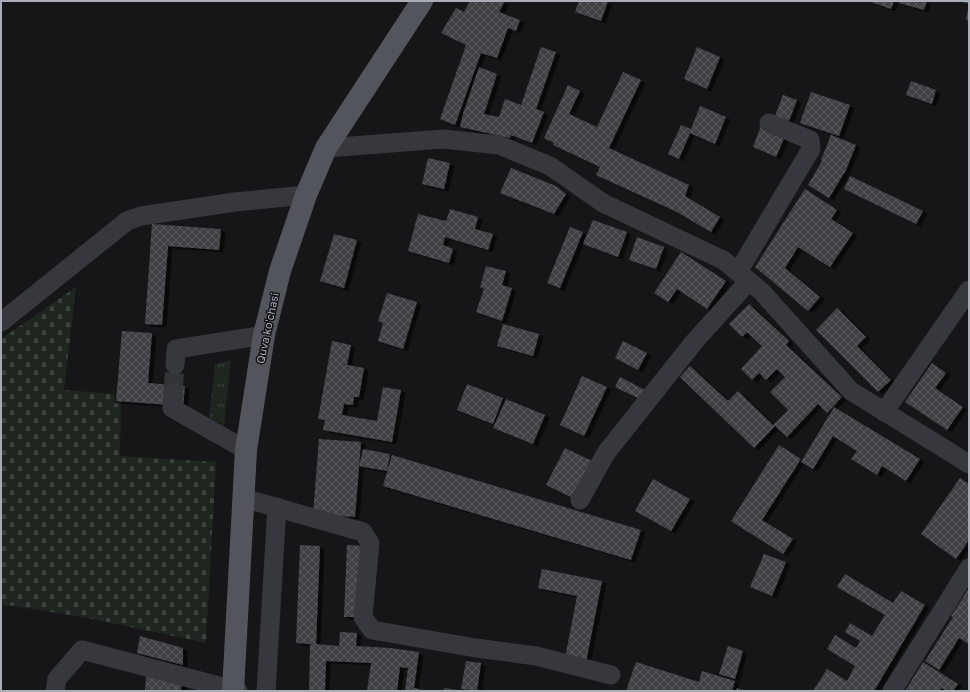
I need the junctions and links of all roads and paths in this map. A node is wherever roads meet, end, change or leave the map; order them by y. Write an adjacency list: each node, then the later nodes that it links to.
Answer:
1 (422, 1): 3 (main road, Quva ko'chasi)
2 (769, 123): 5 (street)
3 (326, 148): 4 (main road, Quva ko'chasi); 5 (street)
4 (306, 195): 7 (street); 8 (main road, Quva ko'chasi)
5 (744, 277): 11 (street); 15 (street)
6 (969, 290): 11 (street)
7 (1, 322)
8 (264, 335): 9 (street); 12 (main road, Quva ko'chasi)
9 (175, 365)
10 (173, 392): 12 (street)
11 (884, 412): 13 (street)
12 (246, 450): 14 (main road, Quva ko'chasi)
13 (969, 464)
14 (243, 498): 16 (street); 20 (main road, Quva ko'chasi)
15 (580, 500)
16 (277, 507): 18 (street); 21 (street)
17 (969, 568): 22 (street)
18 (611, 675)
19 (55, 691): 20 (street)
20 (235, 691)
21 (266, 691)
22 (892, 691)

